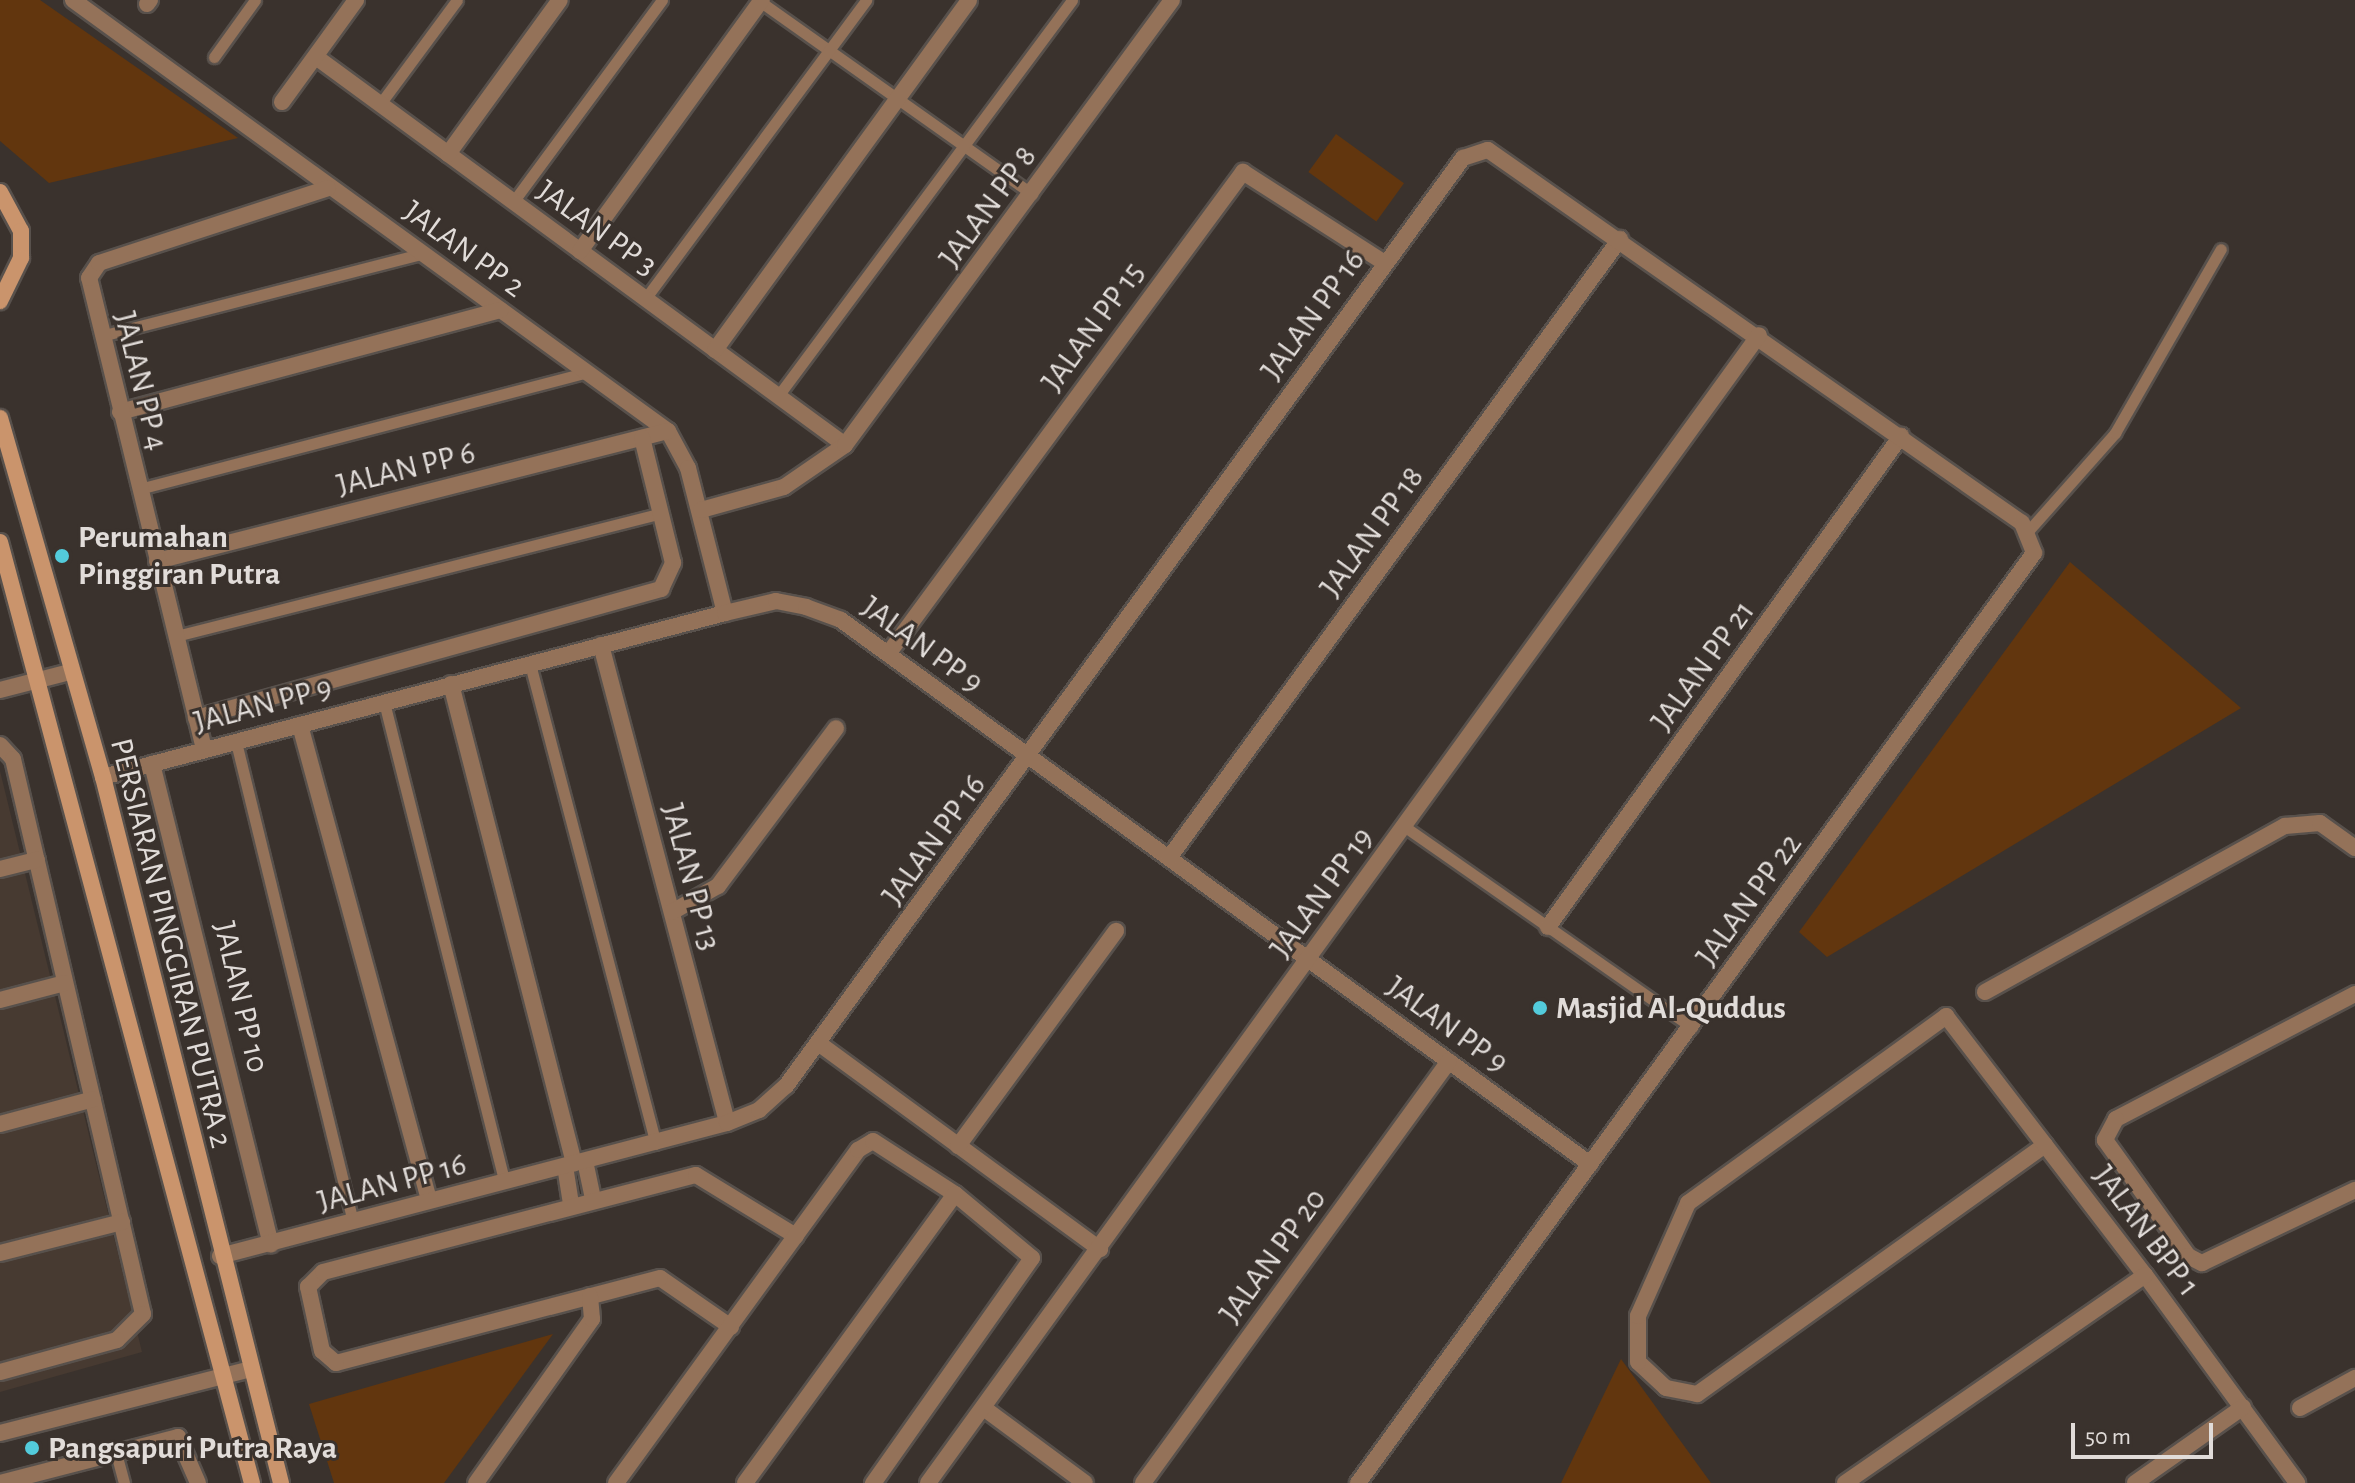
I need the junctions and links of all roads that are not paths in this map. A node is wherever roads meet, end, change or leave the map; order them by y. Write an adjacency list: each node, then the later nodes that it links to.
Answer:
1 (73, 0): 20 (street, JALAN PP 2)
2 (255, 0): 13 (lane)
3 (356, 0): 14 (street)
4 (457, 0): 17 (lane)
5 (560, 0): 19 (street)
6 (662, 0): 23 (lane)
7 (866, 0): 12 (lane)
8 (969, 0): 15 (street)
9 (1072, 0): 18 (lane)
10 (1172, 0): 22 (street, JALAN PP 8)
11 (760, 1): 12 (lane); 26 (street)
12 (829, 50): 15 (lane); 29 (lane)
13 (214, 57)
14 (316, 57): 16 (street); 17 (street, JALAN PP 3)
15 (897, 98): 18 (lane); 34 (street)
16 (282, 102)
17 (380, 104): 19 (street, JALAN PP 3)
18 (963, 145): 22 (lane); 36 (lane)
19 (448, 154): 23 (street, JALAN PP 3)
20 (328, 188): 27 (street, JALAN PP 2); 33 (street, JALAN PP 4)
21 (0, 192): 30 (street)
22 (1032, 194): 42 (street, JALAN PP 8)
23 (513, 202): 26 (street, JALAN PP 3)
24 (1620, 239): 28 (street, JALAN PP 16); 32 (street); 70 (street, JALAN PP 18)
25 (2221, 249): 46 (lane)
26 (580, 251): 29 (street, JALAN PP 3)
27 (424, 253): 31 (street, JALAN PP 2); 33 (lane)
28 (1385, 263): 52 (street, JALAN PP 15); 65 (street, JALAN PP 16)
29 (645, 299): 34 (street, JALAN PP 3)
30 (0, 301)
31 (501, 310): 35 (street, JALAN PP 2); 37 (street)
32 (1759, 335): 40 (street); 68 (street, JALAN PP 19)
33 (101, 336): 37 (street, JALAN PP 4)
34 (715, 350): 36 (street, JALAN PP 3)
35 (587, 372): 39 (street, JALAN PP 2); 43 (lane)
36 (778, 396): 42 (street, JALAN PP 3)
37 (120, 412): 43 (street, JALAN PP 4)
38 (0, 418): 54 (street, PERSIARAN PINGGIRAN PUTRA 2)
39 (668, 431): 41 (street, JALAN PP 6); 44 (street)
40 (1901, 436): 46 (street); 74 (street, JALAN PP 21)
41 (642, 438): 45 (street); 48 (street, JALAN PP 6)
42 (845, 445): 44 (street, JALAN PP 8)
43 (139, 489): 48 (street, JALAN PP 4)
44 (701, 510): 49 (street)
45 (662, 513): 50 (lane); 59 (street)
46 (2031, 535): 81 (street, JALAN PP 22)
47 (0, 542): 55 (street, PERSIARAN PINGGIRAN PUTRA 2)
48 (157, 561): 50 (street, JALAN PP 4)
49 (725, 613): 51 (street, JALAN PP 9); 52 (street, JALAN PP 9)
50 (176, 636): 59 (street, JALAN PP 4)
51 (601, 645): 53 (street, JALAN PP 9); 73 (street, JALAN PP 13)
52 (888, 654): 65 (street, JALAN PP 9)
53 (530, 664): 56 (street, JALAN PP 9); 87 (lane)
54 (70, 672): 55 (street); 67 (street, PERSIARAN PINGGIRAN PUTRA 2)
55 (39, 680): 57 (street); 110 (street, PERSIARAN PINGGIRAN PUTRA 2)
56 (451, 684): 58 (street, JALAN PP 9); 90 (street)
57 (0, 690)
58 (384, 702): 60 (street, JALAN PP 9); 92 (lane)
59 (196, 718): 64 (street, JALAN PP 4)
60 (300, 725): 62 (street, JALAN PP 9); 96 (street)
61 (836, 728): 73 (street)
62 (236, 742): 64 (street, JALAN PP 9); 99 (lane)
63 (0, 745): 71 (street)
64 (204, 749): 66 (street, JALAN PP 9)
65 (1029, 757): 70 (street, JALAN PP 9); 82 (street, JALAN PP 16)
66 (152, 764): 67 (street, JALAN PP 9); 101 (street, JALAN PP 10)
67 (103, 777): 104 (street, PERSIARAN PINGGIRAN PUTRA 2)
68 (1405, 827): 74 (lane); 76 (street, JALAN PP 19)
69 (2355, 848): 78 (street)
70 (1169, 858): 76 (street, JALAN PP 9)
71 (37, 860): 72 (street); 77 (street)
72 (0, 869)
73 (672, 912): 85 (street, JALAN PP 13)
74 (1548, 927): 81 (lane)
75 (1116, 931): 89 (street)
76 (1308, 959): 83 (street, JALAN PP 9); 102 (street, JALAN PP 19)
77 (65, 983): 80 (street); 84 (street)
78 (1985, 992)
79 (2355, 994): 93 (street)
80 (0, 1000)
81 (1692, 1027): 91 (street, JALAN PP 22)
82 (821, 1045): 85 (street, JALAN PP 16); 89 (street)
83 (1449, 1061): 91 (street, JALAN PP 9); 129 (street, JALAN PP 20)
84 (93, 1099): 86 (street); 98 (street)
85 (727, 1123): 87 (street, JALAN PP 16)
86 (0, 1124)
87 (656, 1144): 90 (street, JALAN PP 16)
88 (2045, 1145): 88 (street, JALAN BPP 1); 105 (street, JALAN BPP 1)
89 (958, 1146): 102 (street)
90 (575, 1163): 92 (street, JALAN PP 16); 95 (street); 97 (street)
91 (1590, 1164): 130 (street, JALAN PP 22)
92 (505, 1182): 96 (street, JALAN PP 16)
93 (2355, 1190)
94 (955, 1194): 100 (street); 125 (street); 126 (street)
95 (593, 1198): 97 (street); 100 (street)
96 (429, 1200): 99 (street, JALAN PP 16)
97 (571, 1203): 106 (street)
98 (122, 1222): 103 (street); 109 (street)
99 (353, 1222): 101 (street, JALAN PP 16)
100 (796, 1236): 107 (street)
101 (271, 1244): 104 (street, JALAN PP 16)
102 (1100, 1249): 114 (street, JALAN PP 19)
103 (0, 1253)
104 (220, 1256): 108 (street, PERSIARAN PINGGIRAN PUTRA 2)
105 (2145, 1275): 112 (street, JALAN BPP 1); 131 (street)
106 (590, 1296): 107 (street); 123 (street)
107 (731, 1327): 124 (street)
108 (252, 1369): 110 (street); 122 (street, PERSIARAN PINGGIRAN PUTRA 2)
109 (0, 1372)
110 (220, 1377): 115 (street); 121 (street, PERSIARAN PINGGIRAN PUTRA 2)
111 (2355, 1378): 113 (street)
112 (2243, 1407): 132 (street); 133 (street, JALAN BPP 1)
113 (2300, 1408)
114 (985, 1409): 127 (street, JALAN PP 19); 128 (street)
115 (0, 1433)
116 (116, 1453): 117 (street); 119 (lane); 120 (street)
117 (43, 1478): 118 (street)
118 (0, 1483)
119 (124, 1483)
120 (198, 1483)
121 (252, 1483)
122 (281, 1483)
123 (476, 1483)
124 (616, 1483)
125 (745, 1483)
126 (873, 1483)
127 (928, 1483)
128 (1085, 1483)
129 (1143, 1483)
130 (1358, 1483)
131 (1845, 1483)
132 (2135, 1483)
133 (2297, 1483)

